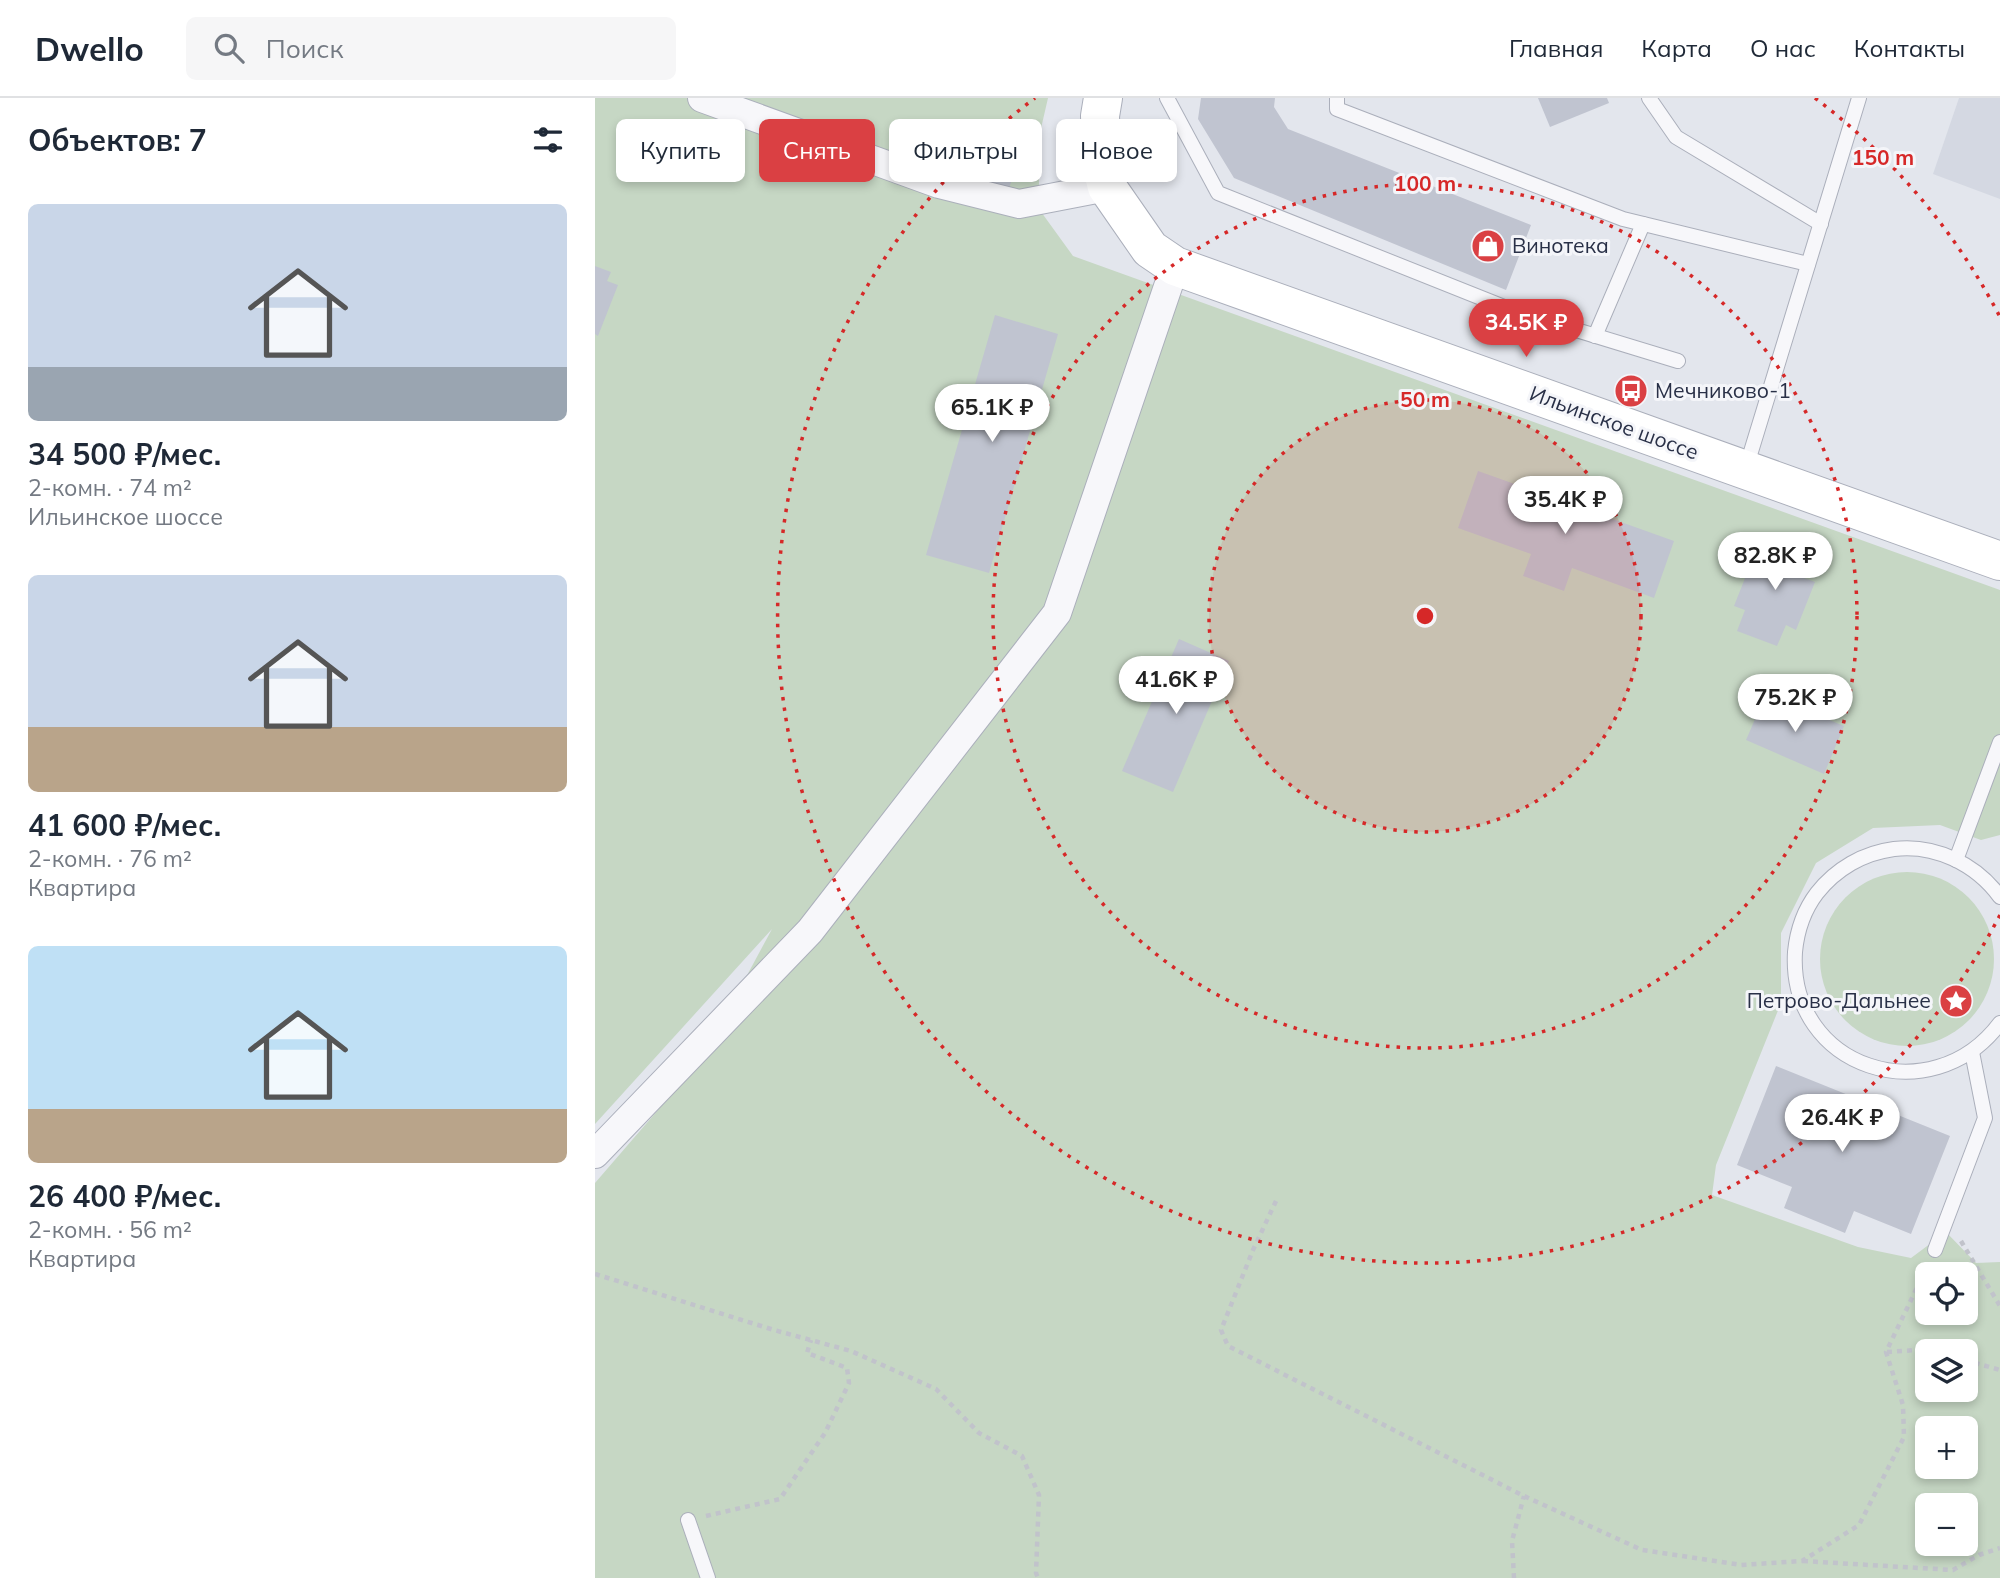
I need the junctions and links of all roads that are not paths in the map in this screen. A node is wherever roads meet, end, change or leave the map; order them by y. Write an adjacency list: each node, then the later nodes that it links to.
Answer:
1 (702, 98): 7 (street)
2 (1103, 98): 7 (main road, Ильинское шоссе)
3 (1167, 98): 12 (lane)
4 (1337, 98): 8 (lane)
5 (1650, 98): 9 (lane)
6 (1859, 98): 9 (lane)
7 (1107, 187): 11 (main road, Ильинское шоссе)
8 (1643, 224): 10 (lane); 12 (lane)
9 (1821, 224): 10 (lane)
10 (1808, 264): 14 (lane)
11 (1174, 266): 14 (main road, Ильинское шоссе); 21 (street)
12 (1595, 336): 13 (lane)
13 (1678, 361)
14 (1745, 470): 15 (main road, Ильинское шоссе)
15 (2000, 561)
16 (2000, 741): 17 (lane)
17 (1956, 860): 18 (lane); 20 (lane)
18 (2000, 897)
19 (2000, 1023): 20 (lane)
20 (1972, 1052): 22 (lane)
21 (595, 1154)
22 (1935, 1250)
23 (688, 1520): 24 (lane)
24 (708, 1578)

